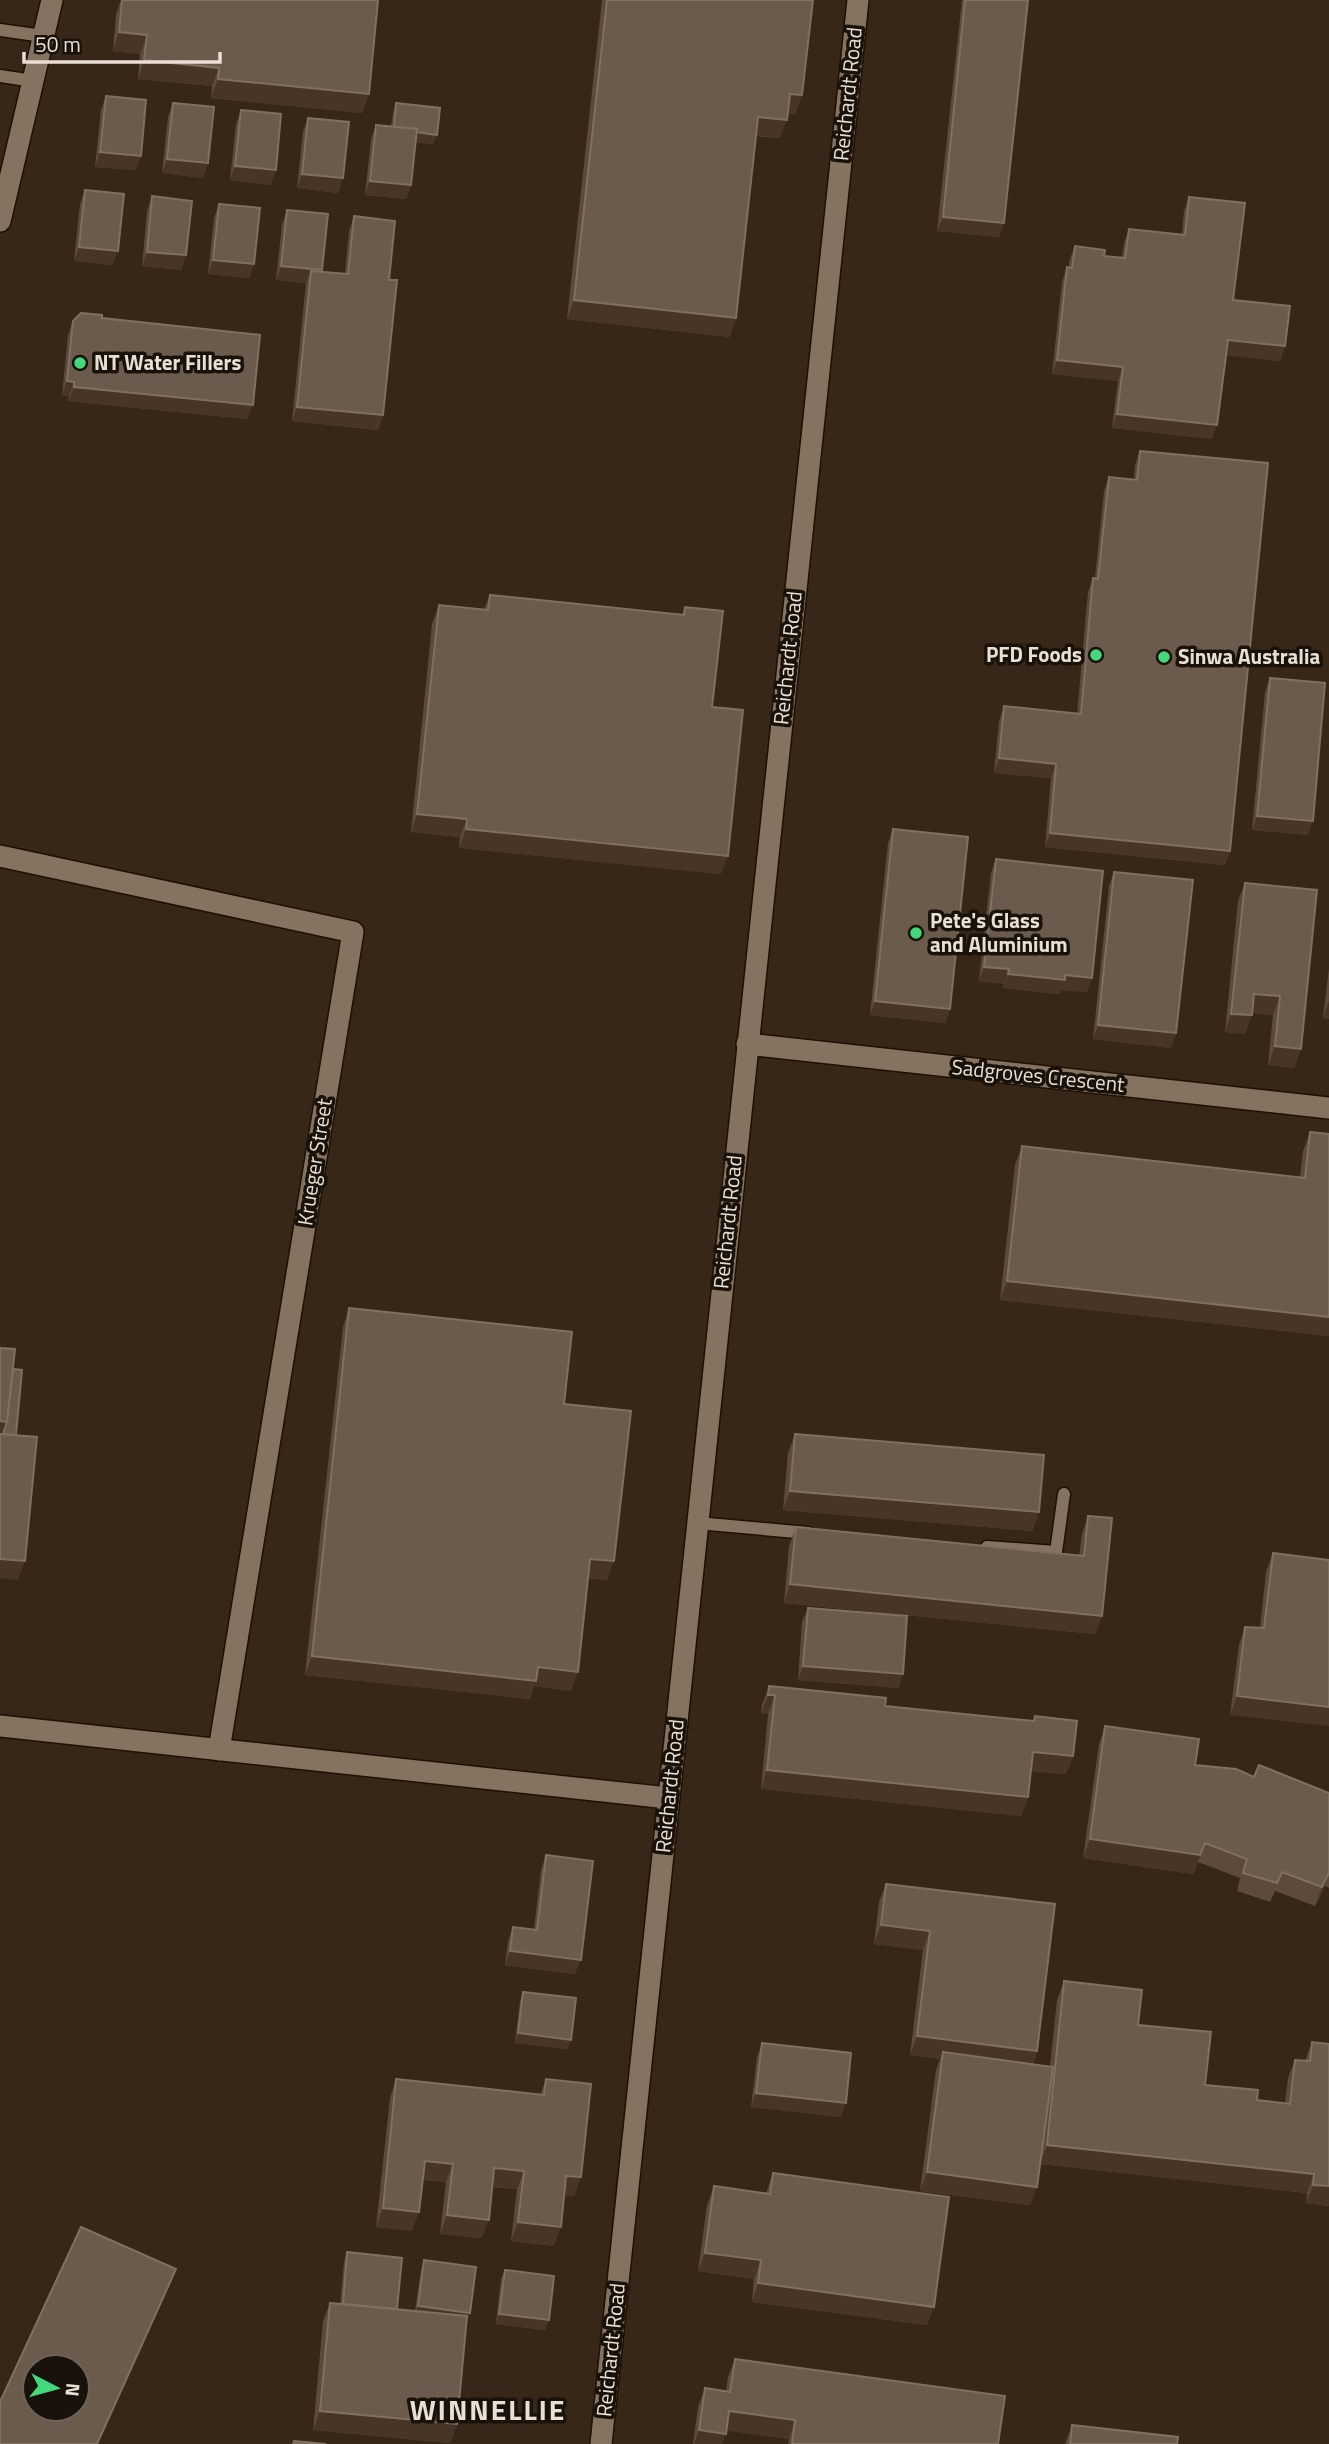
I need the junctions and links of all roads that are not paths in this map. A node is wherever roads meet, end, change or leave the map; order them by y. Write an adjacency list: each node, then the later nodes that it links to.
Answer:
1 (52, 0): 4 (street)
2 (858, 0): 10 (street, Reichardt Road)
3 (0, 30): 4 (lane)
4 (43, 36): 6 (street)
5 (0, 76): 6 (lane)
6 (33, 81): 7 (street)
7 (8, 148): 8 (street)
8 (1, 210)
9 (0, 856): 17 (street, Krueger Street)
10 (747, 1044): 11 (street, Sadgroves Crescent); 13 (street, Reichardt Road)
11 (1329, 1108)
12 (1064, 1493): 15 (lane)
13 (697, 1523): 14 (lane); 18 (street, Reichardt Road)
14 (821, 1534)
15 (973, 1546)
16 (0, 1726): 17 (street)
17 (219, 1750): 18 (street)
18 (668, 1798): 19 (street, Reichardt Road)
19 (601, 2444)

